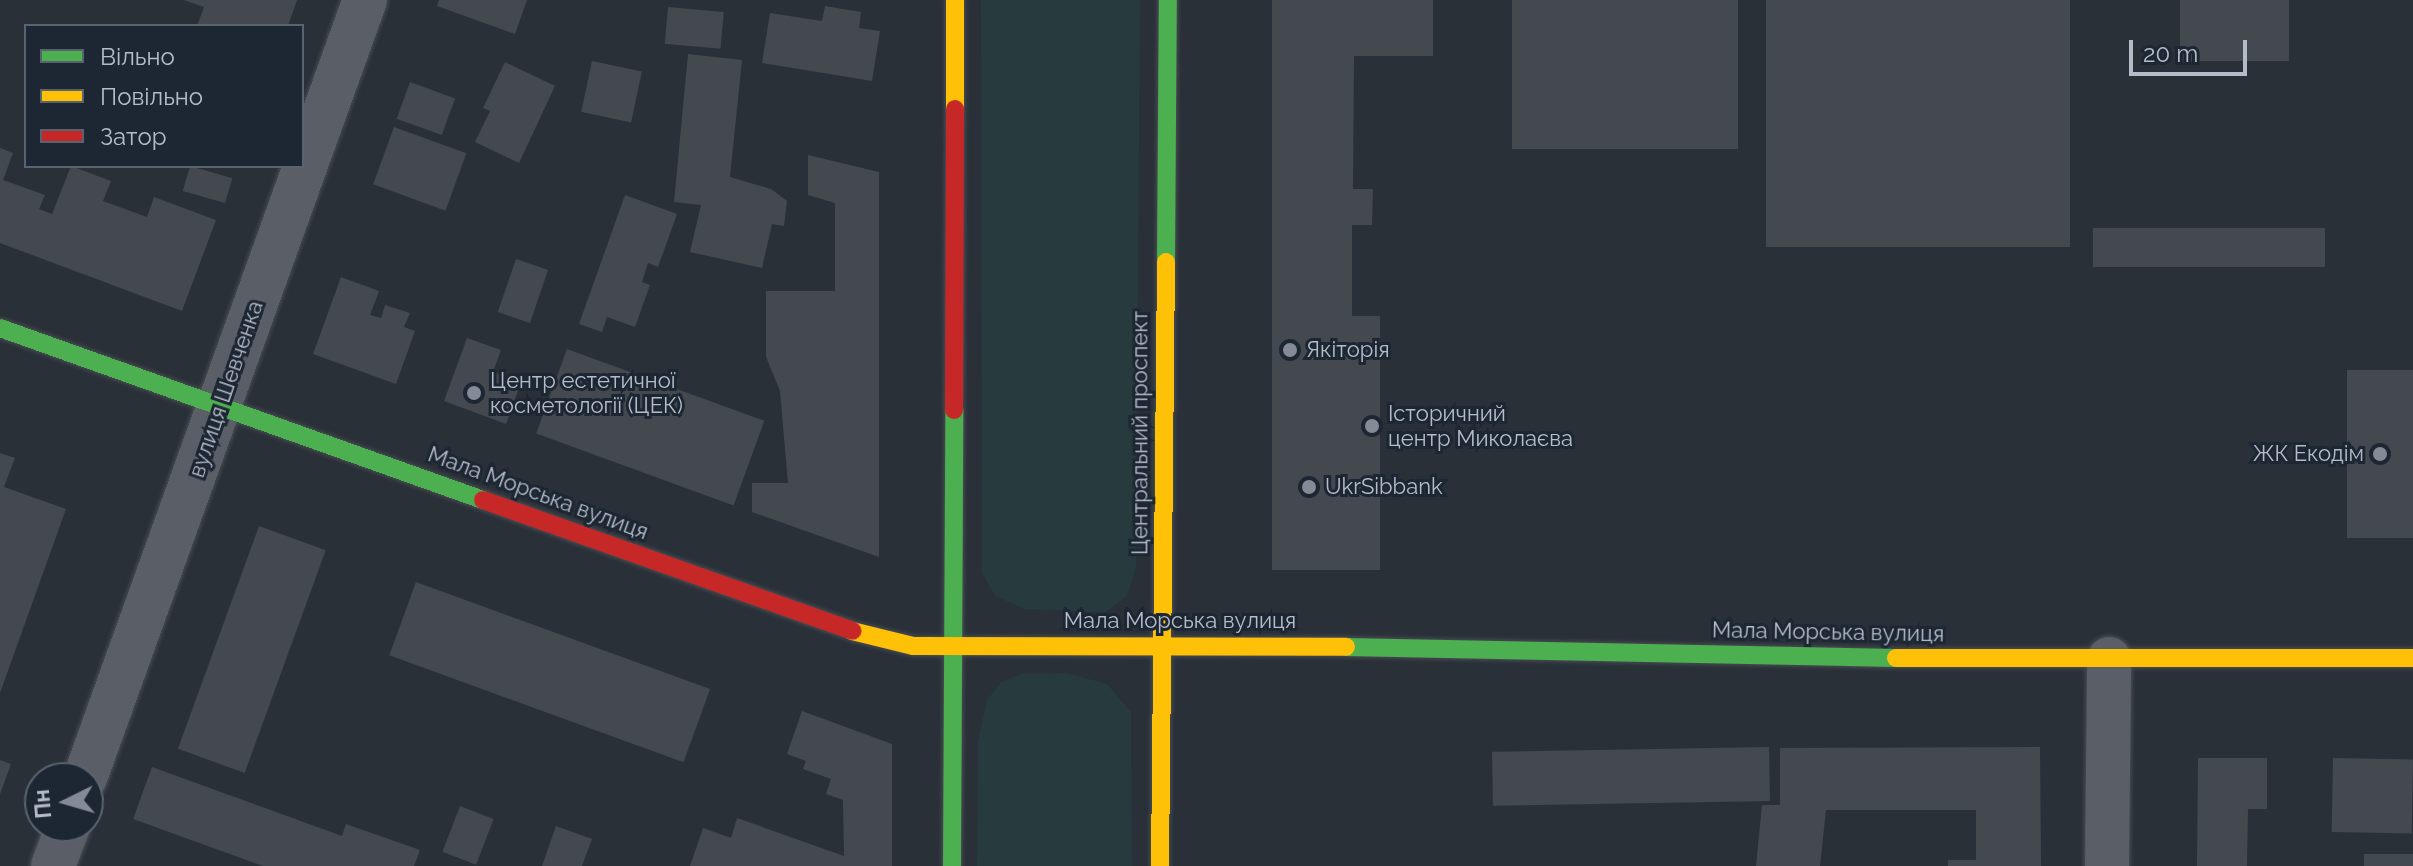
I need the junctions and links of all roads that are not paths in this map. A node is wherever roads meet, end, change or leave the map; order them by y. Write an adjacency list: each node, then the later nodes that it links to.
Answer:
1 (365, 0): 5 (street, вулиця Шевченка)
2 (955, 0): 7 (street)
3 (1168, 0): 6 (street, Центральний проспект)
4 (0, 328): 5 (street, Мала Морська вулиця)
5 (219, 403): 7 (street, Мала Морська вулиця); 10 (street, вулиця Шевченка)
6 (1162, 643): 7 (street, Мала Морська вулиця); 9 (street, Мала Морська вулиця); 14 (street, Центральний проспект)
7 (954, 645): 13 (street)
8 (2413, 658): 9 (street, Мала Морська вулиця)
9 (2109, 659): 15 (street)
10 (91, 762)
11 (62, 842): 12 (street)
12 (53, 866)
13 (952, 866)
14 (1160, 866)
15 (2107, 866)

